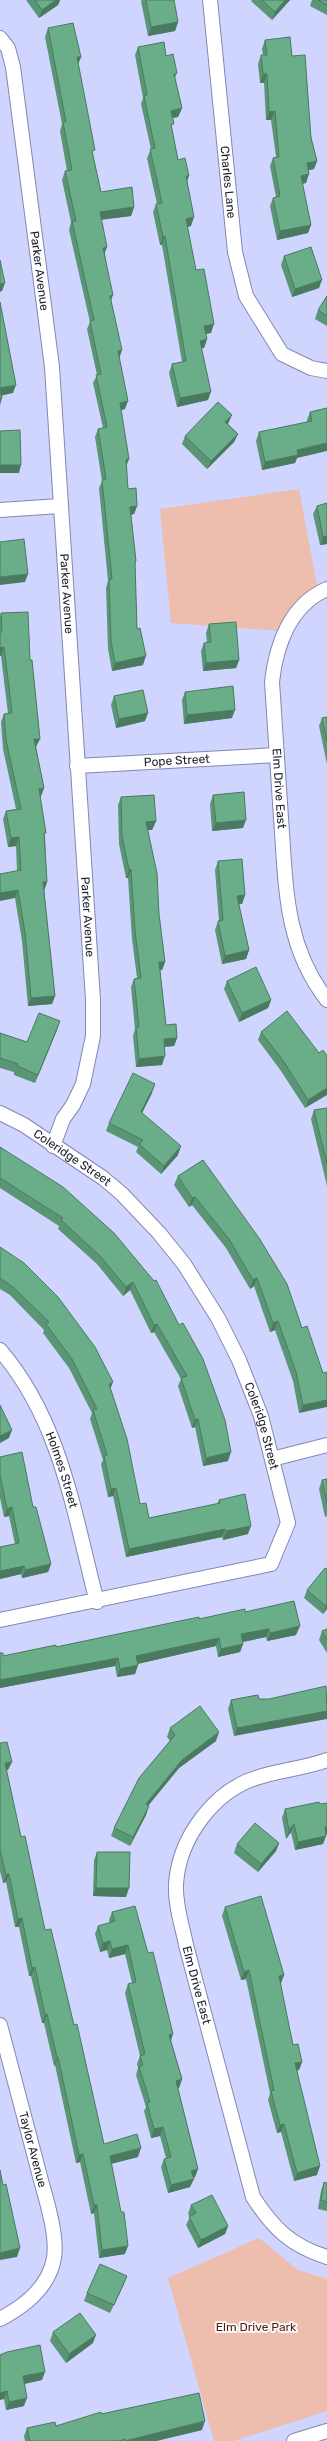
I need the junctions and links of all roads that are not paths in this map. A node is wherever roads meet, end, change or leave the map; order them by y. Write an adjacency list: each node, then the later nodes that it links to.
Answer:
1 (210, 0): 3 (street, Charles Lane)
2 (0, 38): 4 (street, Parker Avenue)
3 (327, 371)
4 (60, 506): 5 (street); 8 (street, Parker Avenue)
5 (0, 510)
6 (327, 589): 7 (street, Elm Drive East)
7 (277, 755): 8 (street, Pope Street); 9 (street, Elm Drive East)
8 (77, 766): 11 (street, Parker Avenue)
9 (327, 1000)
10 (0, 1113): 11 (street, Coleridge Street)
11 (53, 1146): 14 (street, Coleridge Street)
12 (0, 1350): 15 (street, Holmes Street)
13 (327, 1445): 14 (street)
14 (272, 1459): 15 (street, Coleridge Street)
15 (97, 1602): 16 (street, Coleridge Street)
16 (0, 1620)
17 (327, 1760): 19 (street, Elm Drive East)
18 (0, 2025): 20 (street, Taylor Avenue)
19 (327, 2258)
20 (0, 2319)
21 (327, 2431): 22 (street)
22 (294, 2441)

